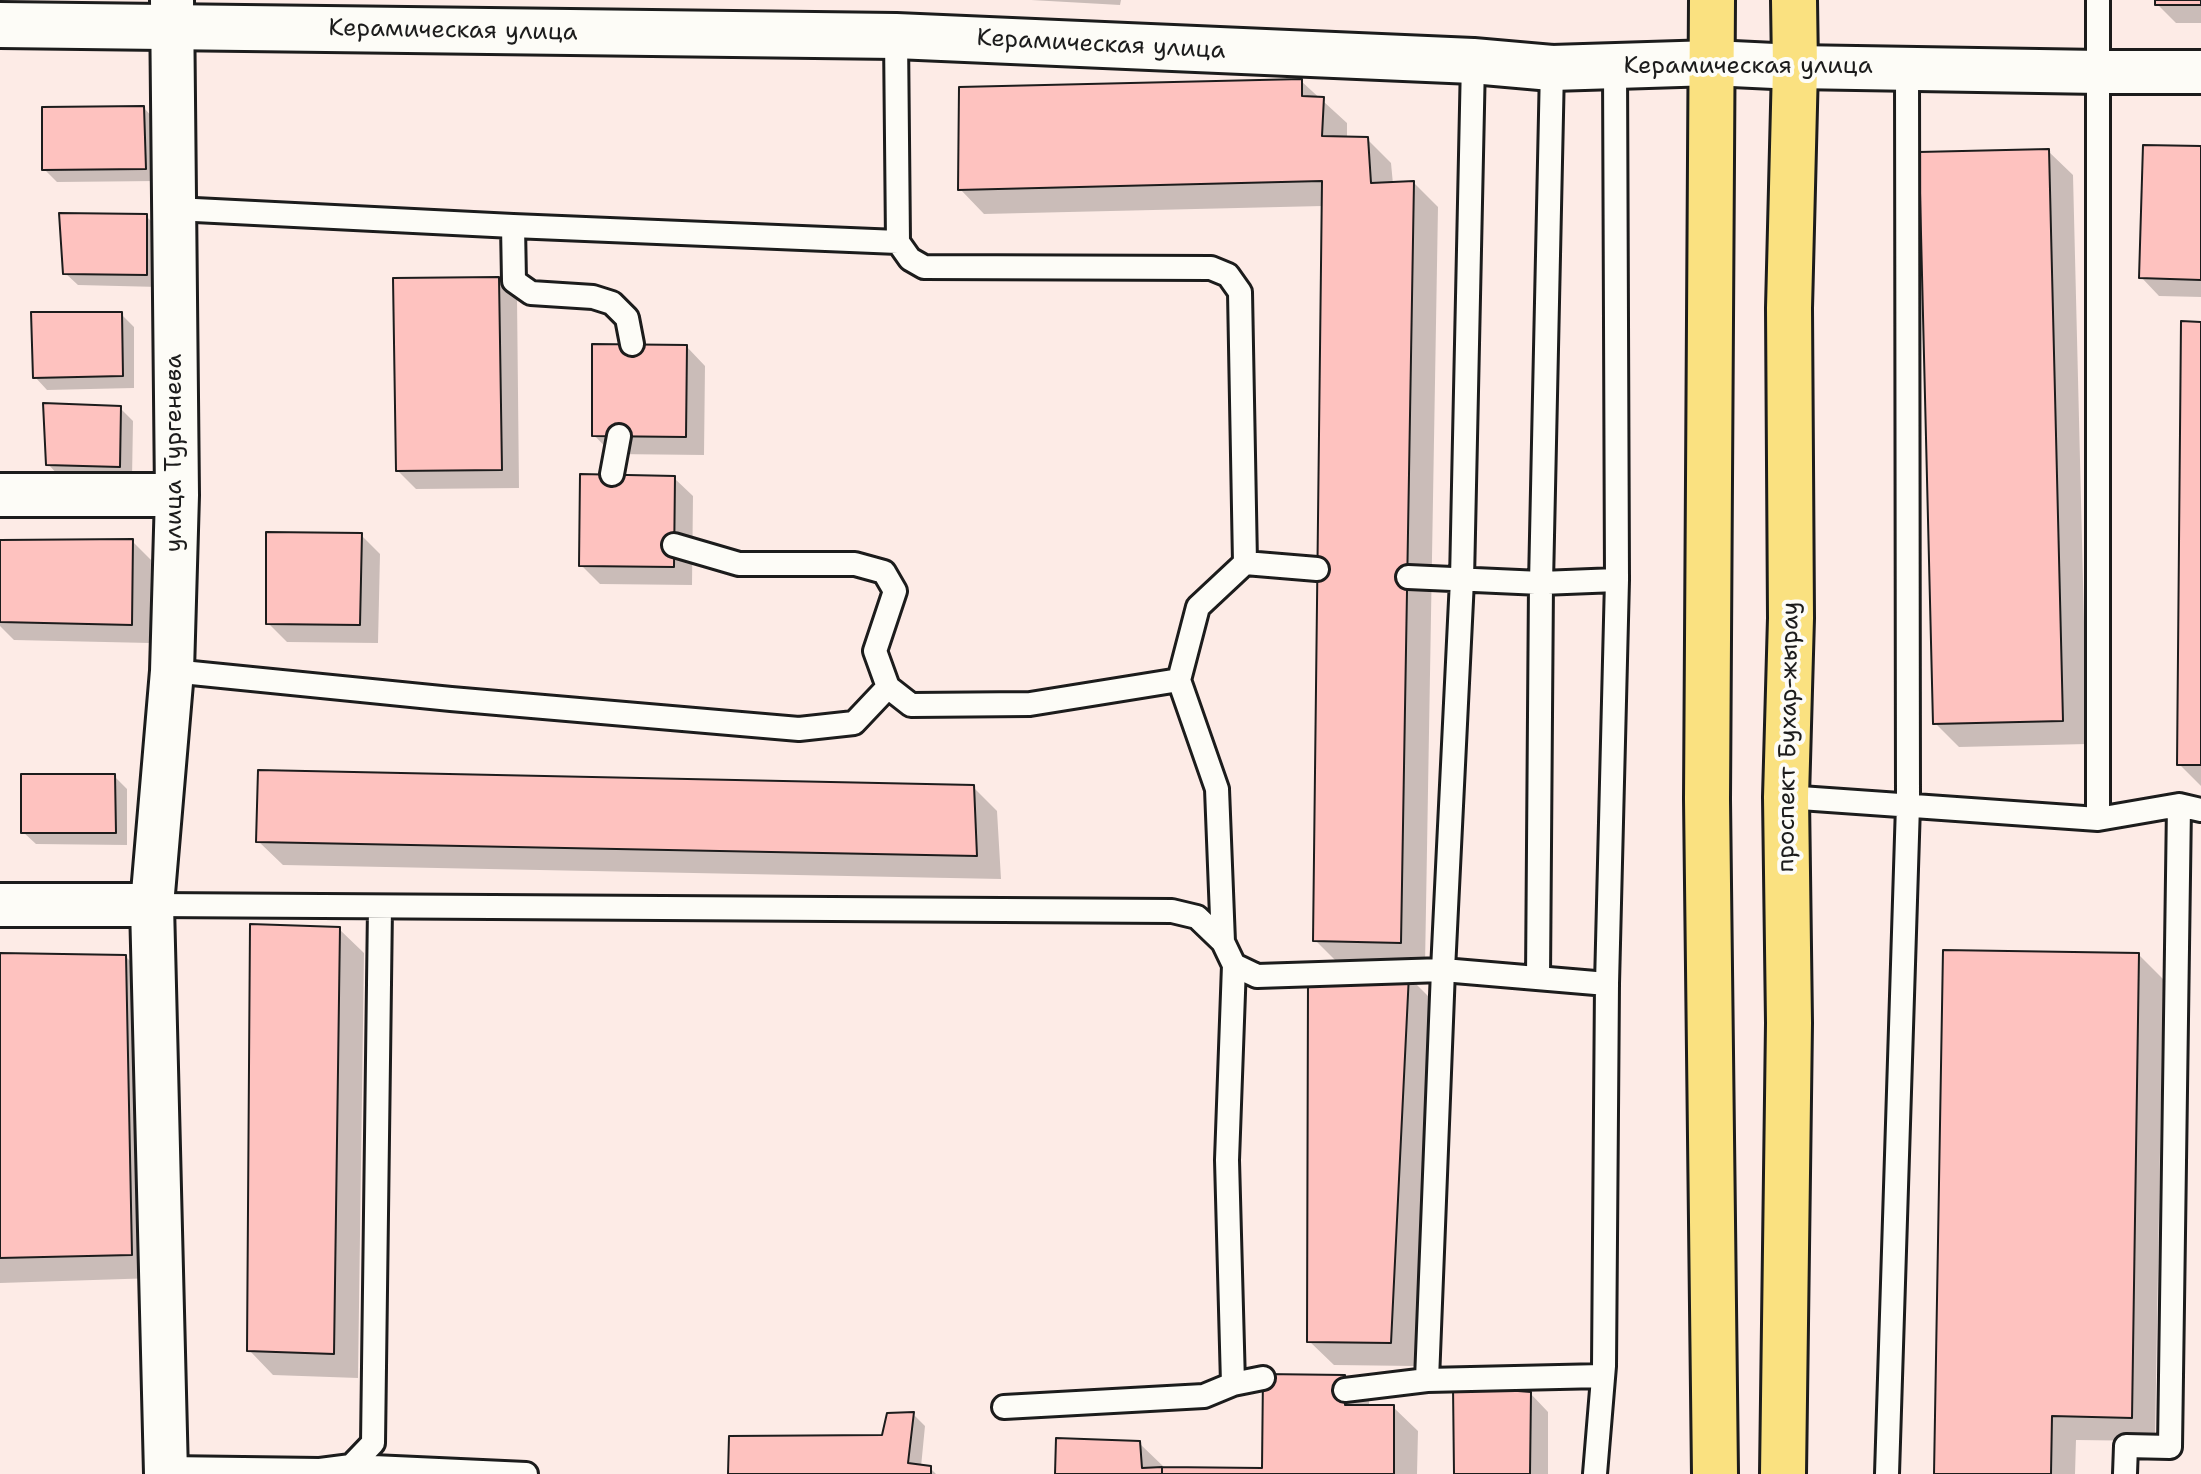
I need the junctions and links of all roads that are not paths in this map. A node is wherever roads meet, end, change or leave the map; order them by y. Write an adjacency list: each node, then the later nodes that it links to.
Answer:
1 (1712, 0): 8 (main road)
2 (1794, 0): 10 (main road, проспект Бухар-жырау)
3 (2098, 0): 13 (lane)
4 (172, 14): 5 (street, Керамическая улица); 6 (street, Керамическая улица); 15 (street, улица Тургенева)
5 (0, 25)
6 (896, 36): 7 (street, Керамическая улица); 17 (lane)
7 (1473, 61): 11 (street, Керамическая улица); 27 (lane)
8 (1712, 63): 9 (street, Керамическая улица); 10 (street, Керамическая улица); 56 (main road)
9 (1615, 66): 11 (street, Керамическая улица); 28 (lane)
10 (1795, 67): 12 (street, Керамическая улица); 33 (main road, проспект Бухар-жырау)
11 (1552, 68): 29 (lane)
12 (1907, 69): 13 (street, Керамическая улица); 34 (lane)
13 (2100, 72): 14 (street, Керамическая улица); 37 (lane)
14 (2201, 72)
15 (175, 209): 16 (lane); 22 (street, улица Тургенева)
16 (513, 226): 17 (lane); 18 (lane)
17 (898, 242): 24 (lane)
18 (632, 344)
19 (619, 436): 20 (lane)
20 (612, 474)
21 (0, 495): 22 (street)
22 (177, 495): 30 (street, улица Тургенева)
23 (674, 545): 32 (lane)
24 (1245, 563): 25 (lane); 31 (lane)
25 (1317, 569)
26 (1408, 577): 27 (lane)
27 (1462, 580): 29 (lane); 43 (lane)
28 (1617, 580): 29 (lane); 45 (lane)
29 (1541, 583): 44 (lane)
30 (172, 671): 32 (lane); 39 (street, улица Тургенева)
31 (1179, 680): 32 (lane); 41 (lane)
32 (888, 687)
33 (1786, 797): 34 (lane); 57 (main road, проспект Бухар-жырау)
34 (1908, 805): 37 (lane); 58 (lane)
35 (2179, 805): 36 (lane); 37 (lane); 59 (lane)
36 (2201, 810)
37 (2098, 819)
38 (0, 905): 39 (street)
39 (152, 905): 40 (lane); 53 (street, улица Тургенева)
40 (380, 907): 41 (lane); 52 (lane)
41 (1223, 942): 42 (lane)
42 (1234, 965): 43 (lane); 49 (lane)
43 (1443, 970): 44 (lane); 48 (lane)
44 (1538, 978): 45 (lane)
45 (1607, 984): 46 (lane)
46 (1603, 1376): 48 (lane); 55 (lane)
47 (1263, 1378): 49 (lane)
48 (1427, 1380): 50 (lane)
49 (1233, 1384): 51 (lane)
50 (1345, 1390)
51 (1004, 1407)
52 (351, 1466): 53 (lane); 54 (lane)
53 (166, 1471)
54 (526, 1474)
55 (1595, 1474)
56 (1715, 1474)
57 (1783, 1474)
58 (1887, 1474)
59 (2125, 1474)

